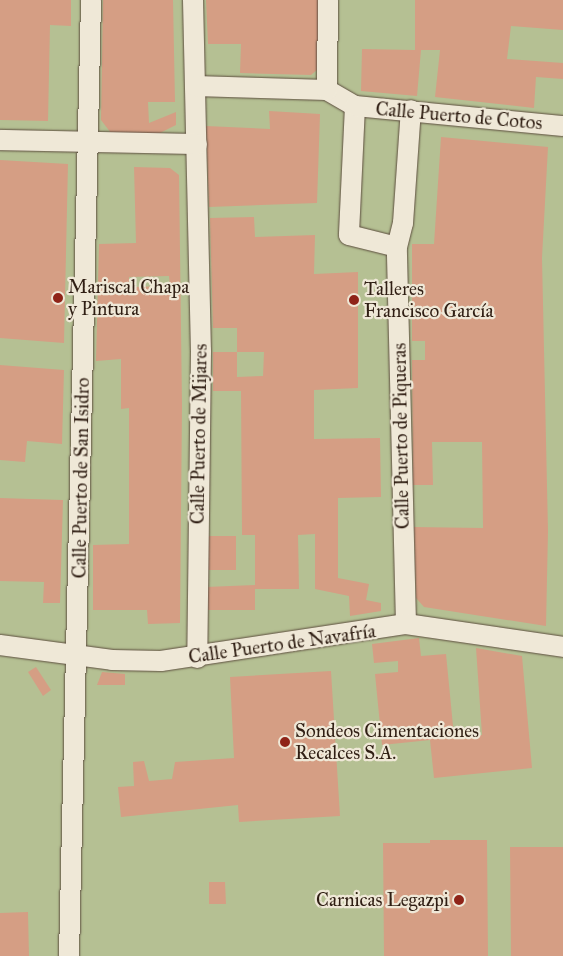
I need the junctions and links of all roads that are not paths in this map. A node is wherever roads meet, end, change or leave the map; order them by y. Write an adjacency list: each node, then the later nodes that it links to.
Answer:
1 (91, 0): 10 (street, Calle Puerto de San Isidro)
2 (193, 0): 4 (street, Calle Puerto de Mijares)
3 (328, 0): 5 (street)
4 (195, 86): 5 (street); 11 (street, Calle Puerto de Mijares)
5 (327, 90): 6 (street)
6 (355, 106): 7 (street, Calle Puerto de Cotos); 12 (street)
7 (411, 110): 8 (street, Calle Puerto de Cotos); 12 (street, Calle Puerto de Piqueras)
8 (563, 126)
9 (0, 140): 10 (street)
10 (88, 144): 11 (street); 16 (street, Calle Puerto de San Isidro)
11 (196, 144): 17 (street, Calle Puerto de Mijares)
12 (397, 247): 13 (street, Calle Puerto de Piqueras)
13 (406, 624): 15 (street, Calle Puerto de Navafría); 17 (street, Calle Puerto de Navafría)
14 (0, 645): 16 (street, Calle Puerto de Navafría)
15 (563, 647)
16 (75, 654): 17 (street, Calle Puerto de Navafría); 18 (street, Calle Puerto de San Isidro)
17 (196, 658)
18 (69, 956)

